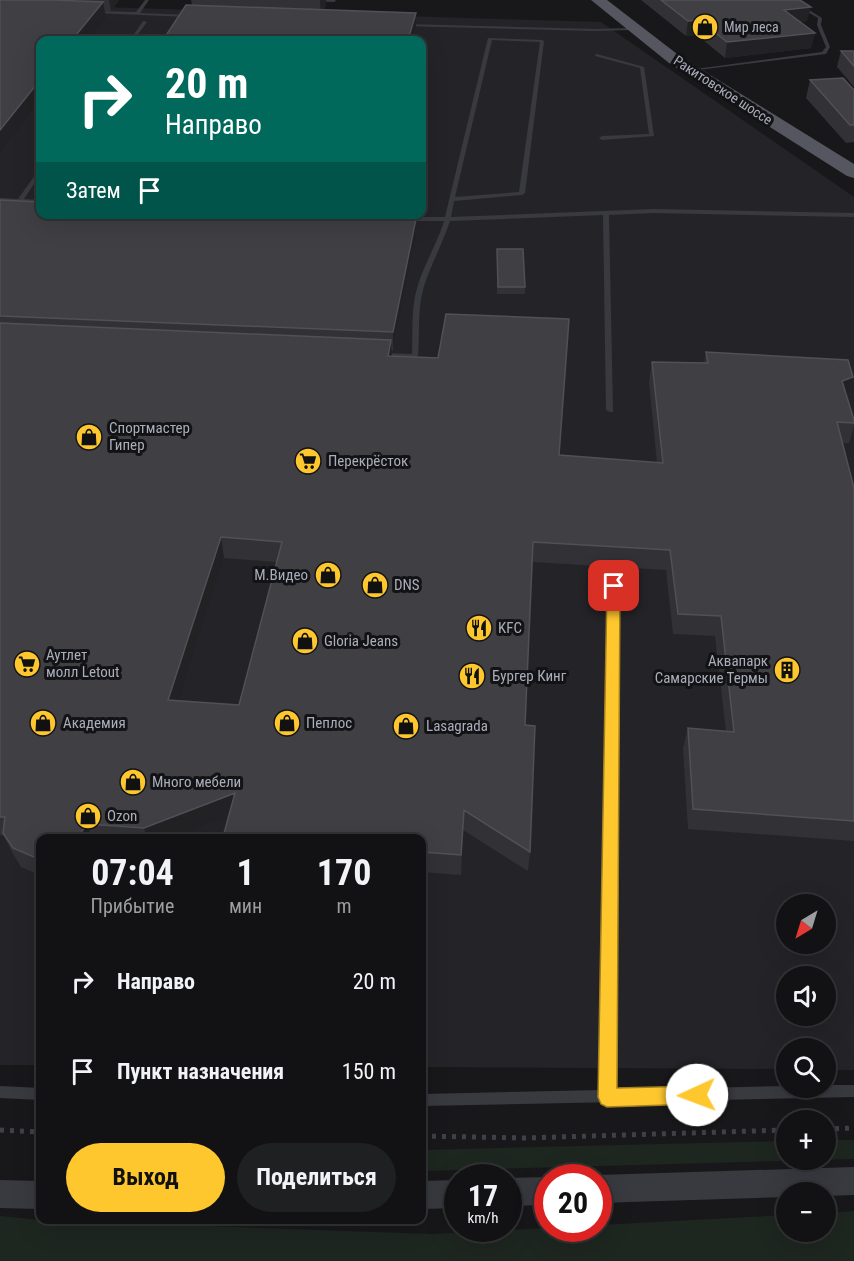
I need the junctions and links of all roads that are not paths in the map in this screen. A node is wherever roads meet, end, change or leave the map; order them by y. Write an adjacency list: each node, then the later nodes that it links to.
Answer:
1 (147, 0): 8 (lane)
2 (296, 0): 5 (lane)
3 (598, 0): 12 (main road, Ракитовское шоссе)
4 (793, 0): 15 (lane)
5 (335, 1): 7 (lane)
6 (92, 12): 8 (lane)
7 (330, 12)
8 (138, 14): 9 (lane)
9 (198, 16)
10 (145, 22): 13 (lane)
11 (393, 25): 12 (lane)
12 (632, 29): 15 (main road, Ракитовское шоссе)
13 (135, 36)
14 (597, 55): 16 (lane)
15 (690, 70): 17 (main road, Ракитовское шоссе)
16 (602, 138)
17 (854, 172)
18 (36, 178): 21 (lane)
19 (452, 199): 19 (lane); 26 (lane)
20 (0, 200): 21 (lane)
21 (20, 201): 22 (lane)
22 (36, 202)
23 (606, 212): 24 (lane); 26 (lane); 28 (lane)
24 (854, 215)
25 (398, 219): 26 (lane)
26 (449, 219): 27 (lane)
27 (371, 355)
28 (610, 410)
29 (614, 586): 33 (lane)
30 (854, 1091): 33 (lane)
31 (0, 1092): 32 (lane)
32 (36, 1094)
33 (607, 1097): 34 (lane)
34 (426, 1100)
35 (854, 1181): 36 (street)
36 (612, 1189)
37 (0, 1194): 39 (street)
38 (444, 1194): 40 (street)
39 (36, 1195)
40 (426, 1195)

